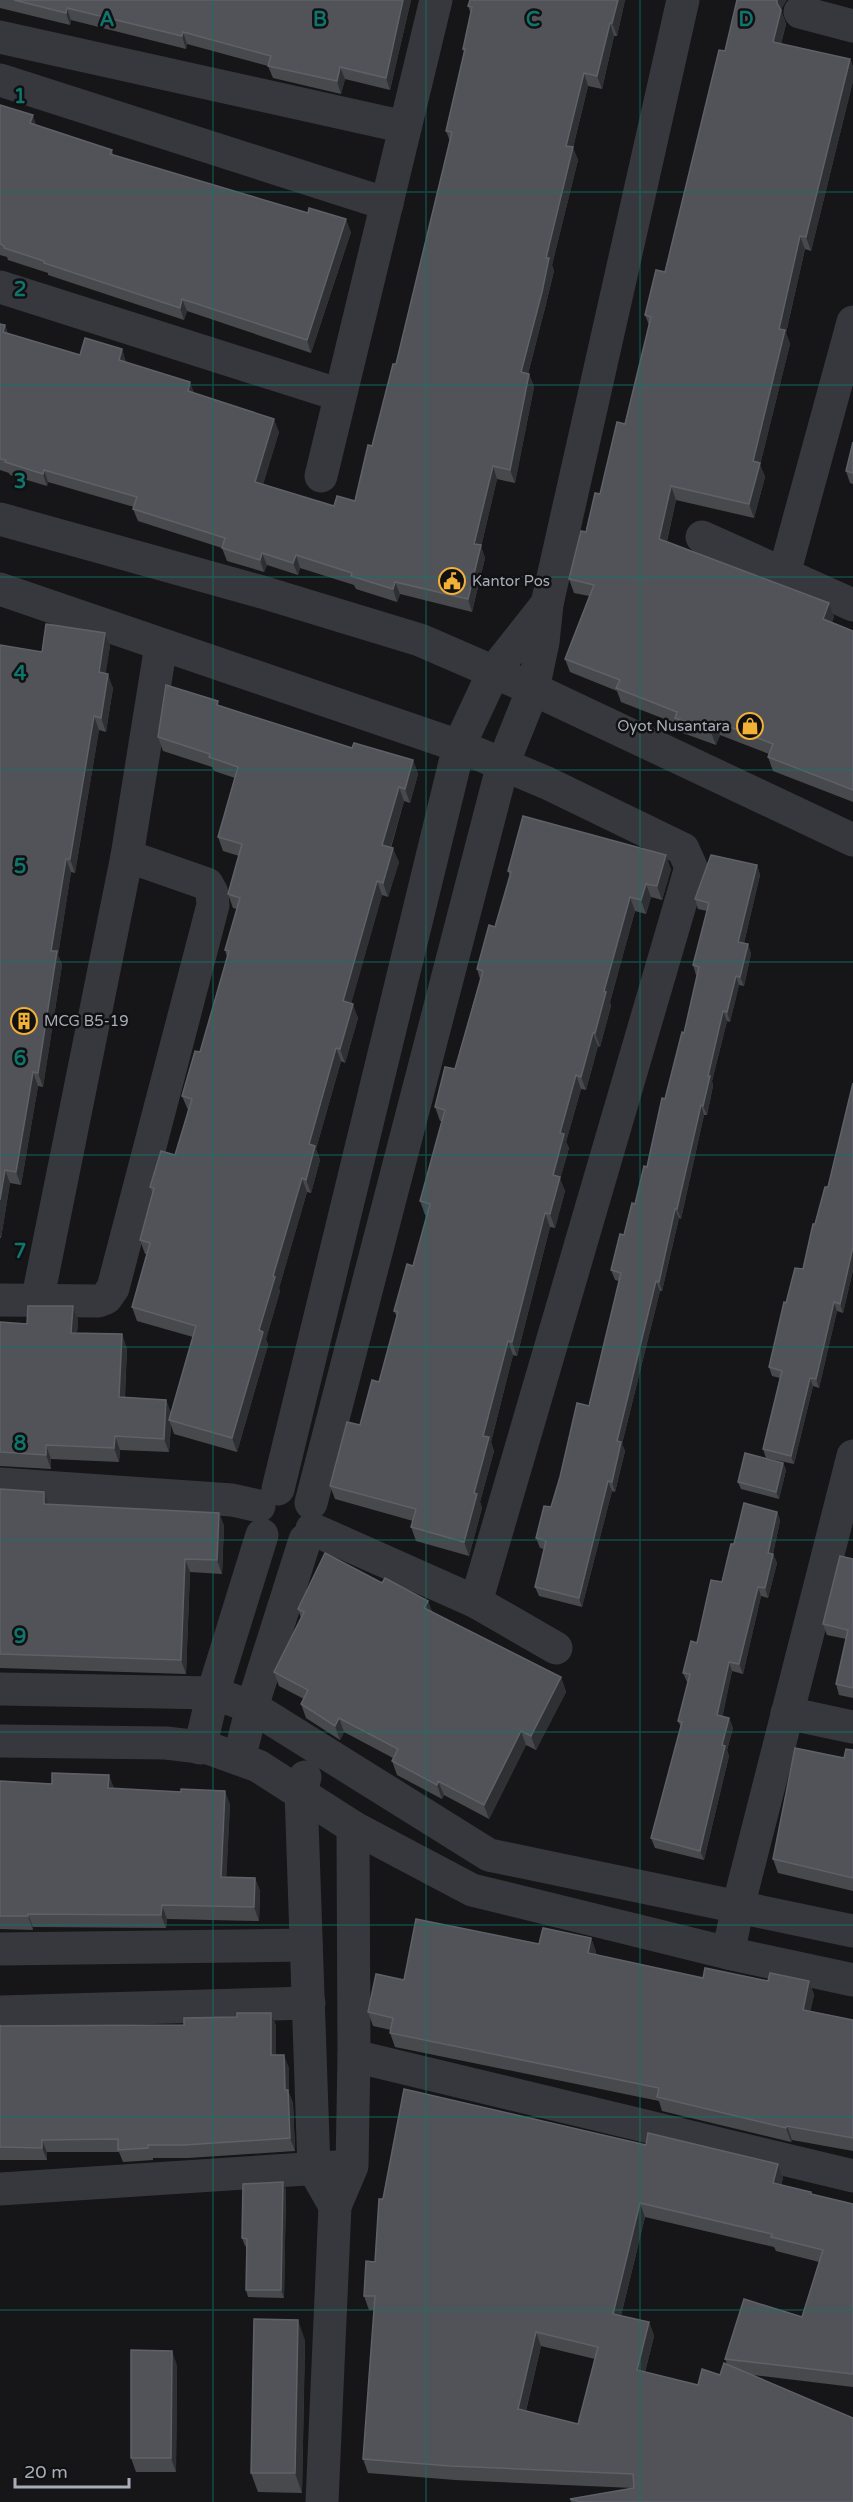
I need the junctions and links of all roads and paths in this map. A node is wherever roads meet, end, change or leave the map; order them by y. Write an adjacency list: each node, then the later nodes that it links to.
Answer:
1 (436, 0): 7 (street)
2 (683, 0): 17 (street)
3 (800, 12): 4 (street)
4 (853, 26)
5 (0, 37): 7 (street)
6 (0, 80): 8 (street)
7 (405, 127): 8 (street)
8 (387, 204): 11 (street)
9 (0, 287): 11 (street)
10 (853, 322): 15 (street)
11 (340, 395): 12 (street)
12 (321, 476)
13 (0, 519): 20 (street)
14 (702, 537): 15 (street)
15 (784, 574): 18 (street)
16 (0, 589): 19 (street)
17 (547, 604): 20 (street); 21 (street)
18 (853, 605)
19 (161, 645): 22 (street); 25 (street)
20 (494, 671): 21 (street); 22 (street)
21 (533, 688): 23 (street); 24 (street)
22 (459, 746): 23 (street); 30 (street)
23 (503, 764): 31 (street); 33 (street)
24 (853, 840)
25 (127, 856): 27 (street); 27 (street)
26 (0, 1300): 27 (street)
27 (37, 1302)
28 (853, 1456): 32 (street)
29 (0, 1484): 30 (street)
30 (266, 1510): 31 (street); 31 (street); 36 (street)
31 (309, 1524): 33 (street); 37 (street)
32 (843, 1541): 38 (street)
33 (476, 1602): 34 (street)
34 (556, 1648)
35 (0, 1689): 36 (street)
36 (213, 1693): 37 (street); 42 (street)
37 (252, 1707): 41 (street); 43 (street)
38 (787, 1713): 39 (street); 46 (street)
39 (853, 1727)
40 (0, 1741): 42 (street)
41 (314, 1746): 44 (street); 46 (street)
42 (200, 1748): 43 (street)
43 (239, 1759): 44 (street)
44 (301, 1792): 45 (street); 48 (street)
45 (353, 1827): 50 (street); 54 (street)
46 (738, 1907): 47 (street); 50 (street)
47 (853, 1931)
48 (306, 1945): 49 (street); 52 (street)
49 (0, 1949)
50 (728, 1953): 51 (street)
51 (853, 1980)
52 (309, 2003): 53 (street); 56 (street)
53 (0, 2012)
54 (354, 2056): 55 (street); 57 (street)
55 (352, 2166): 56 (street); 59 (street)
56 (314, 2169): 58 (street); 59 (street)
57 (853, 2176)
58 (0, 2189)
59 (335, 2206): 60 (street)
60 (322, 2502)

